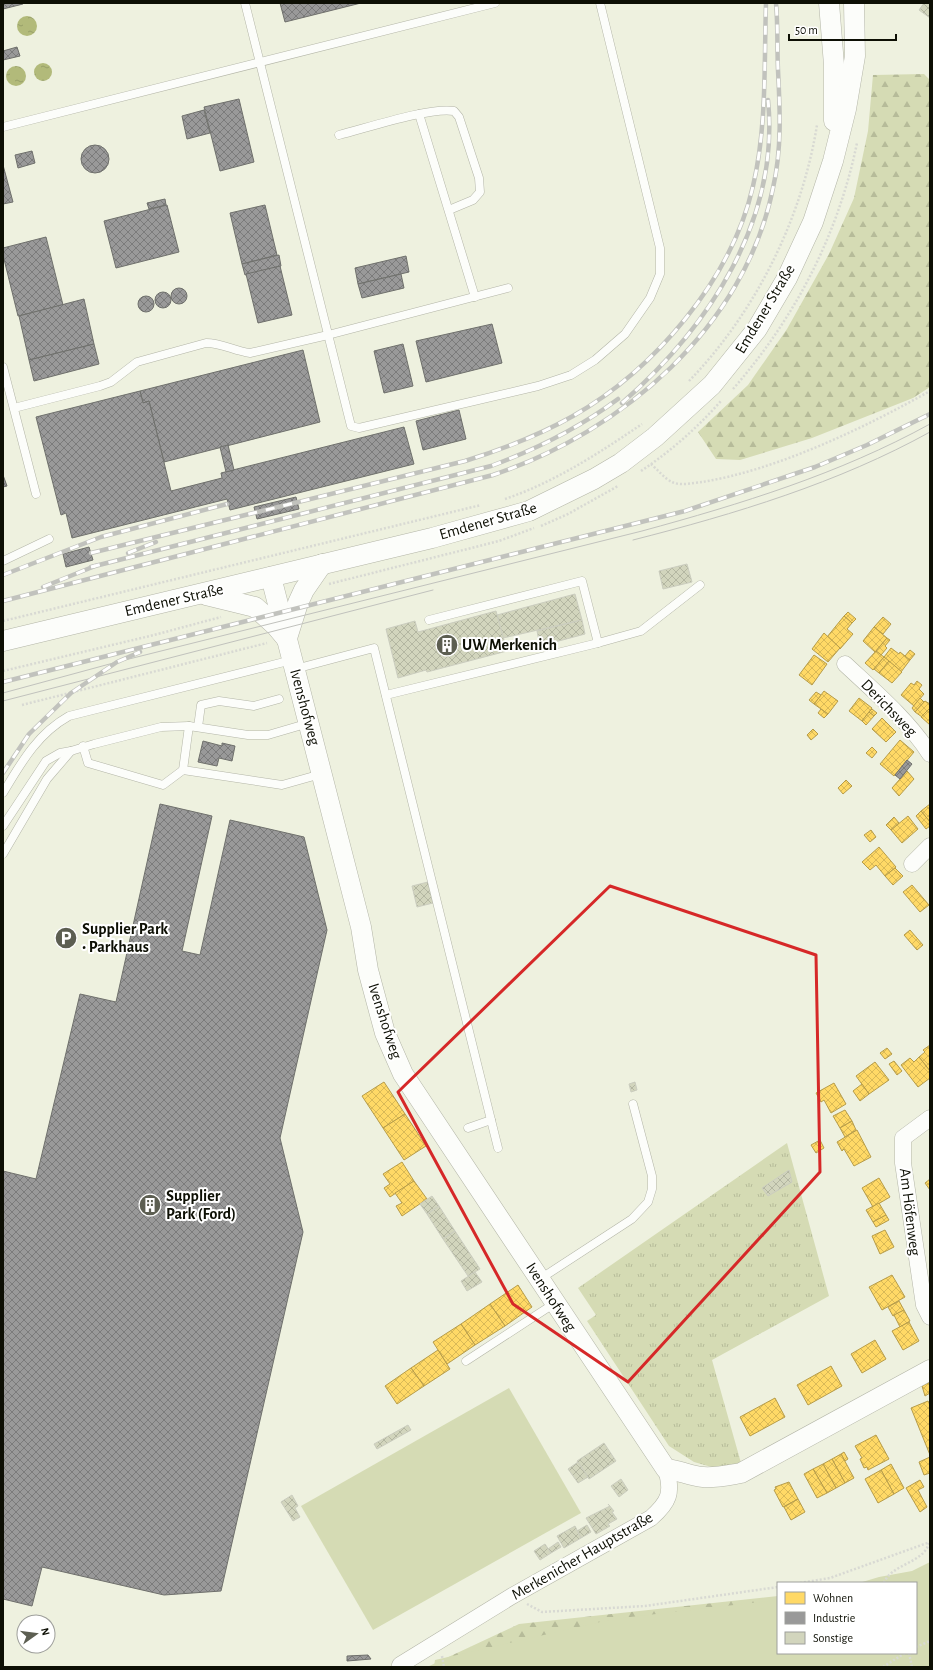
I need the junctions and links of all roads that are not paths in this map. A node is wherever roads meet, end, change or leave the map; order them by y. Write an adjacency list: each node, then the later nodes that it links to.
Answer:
1 (245, 3): 6 (lane)
2 (495, 3): 6 (lane)
3 (600, 3): 14 (lane)
4 (829, 3): 10 (street, Emdener Straße)
5 (854, 3): 10 (street, Emdener Straße)
6 (260, 62): 8 (lane); 14 (lane)
7 (419, 114): 9 (lane); 11 (lane); 11 (lane)
8 (3, 127)
9 (339, 135)
10 (833, 161): 20 (street, Emdener Straße)
11 (449, 210): 13 (lane)
12 (508, 288): 13 (lane)
13 (475, 297): 14 (lane)
14 (328, 335): 16 (lane)
15 (3, 367): 16 (lane)
16 (14, 408): 17 (lane)
17 (36, 494)
18 (49, 539): 19 (lane)
19 (3, 561)
20 (322, 564): 21 (street, Emdener Straße); 26 (street)
21 (271, 577): 23 (street, Emdener Straße); 26 (street, Ivenshofweg)
22 (700, 585): 27 (lane)
23 (202, 594): 25 (street, Emdener Straße); 26 (street)
24 (429, 620): 27 (lane)
25 (3, 641)
26 (280, 643): 28 (street, Ivenshofweg)
27 (598, 643): 30 (lane)
28 (293, 664): 30 (lane); 32 (street, Ivenshofweg); 39 (lane)
29 (845, 664): 36 (street, Derichsweg)
30 (386, 695): 46 (lane)
31 (279, 700): 33 (lane)
32 (309, 723): 33 (lane); 38 (street, Ivenshofweg)
33 (193, 726): 34 (lane); 37 (lane)
34 (83, 746): 35 (lane); 37 (lane)
35 (71, 751): 40 (lane); 42 (lane)
36 (930, 754)
37 (183, 770): 38 (lane)
38 (322, 774): 49 (street, Ivenshofweg)
39 (3, 793)
40 (3, 826)
41 (930, 846): 43 (street)
42 (3, 854)
43 (912, 864)
44 (633, 1104): 49 (lane)
45 (930, 1118): 51 (street, Am Höfenweg)
46 (491, 1120): 47 (lane); 48 (lane)
47 (468, 1128)
48 (498, 1148)
49 (539, 1279): 50 (street, Ivenshofweg)
50 (555, 1303): 52 (lane); 54 (street, Ivenshofweg)
51 (930, 1317)
52 (466, 1361)
53 (930, 1370): 54 (street)
54 (666, 1469): 55 (street, Merkenicher Hauptstraße)
55 (396, 1666)

